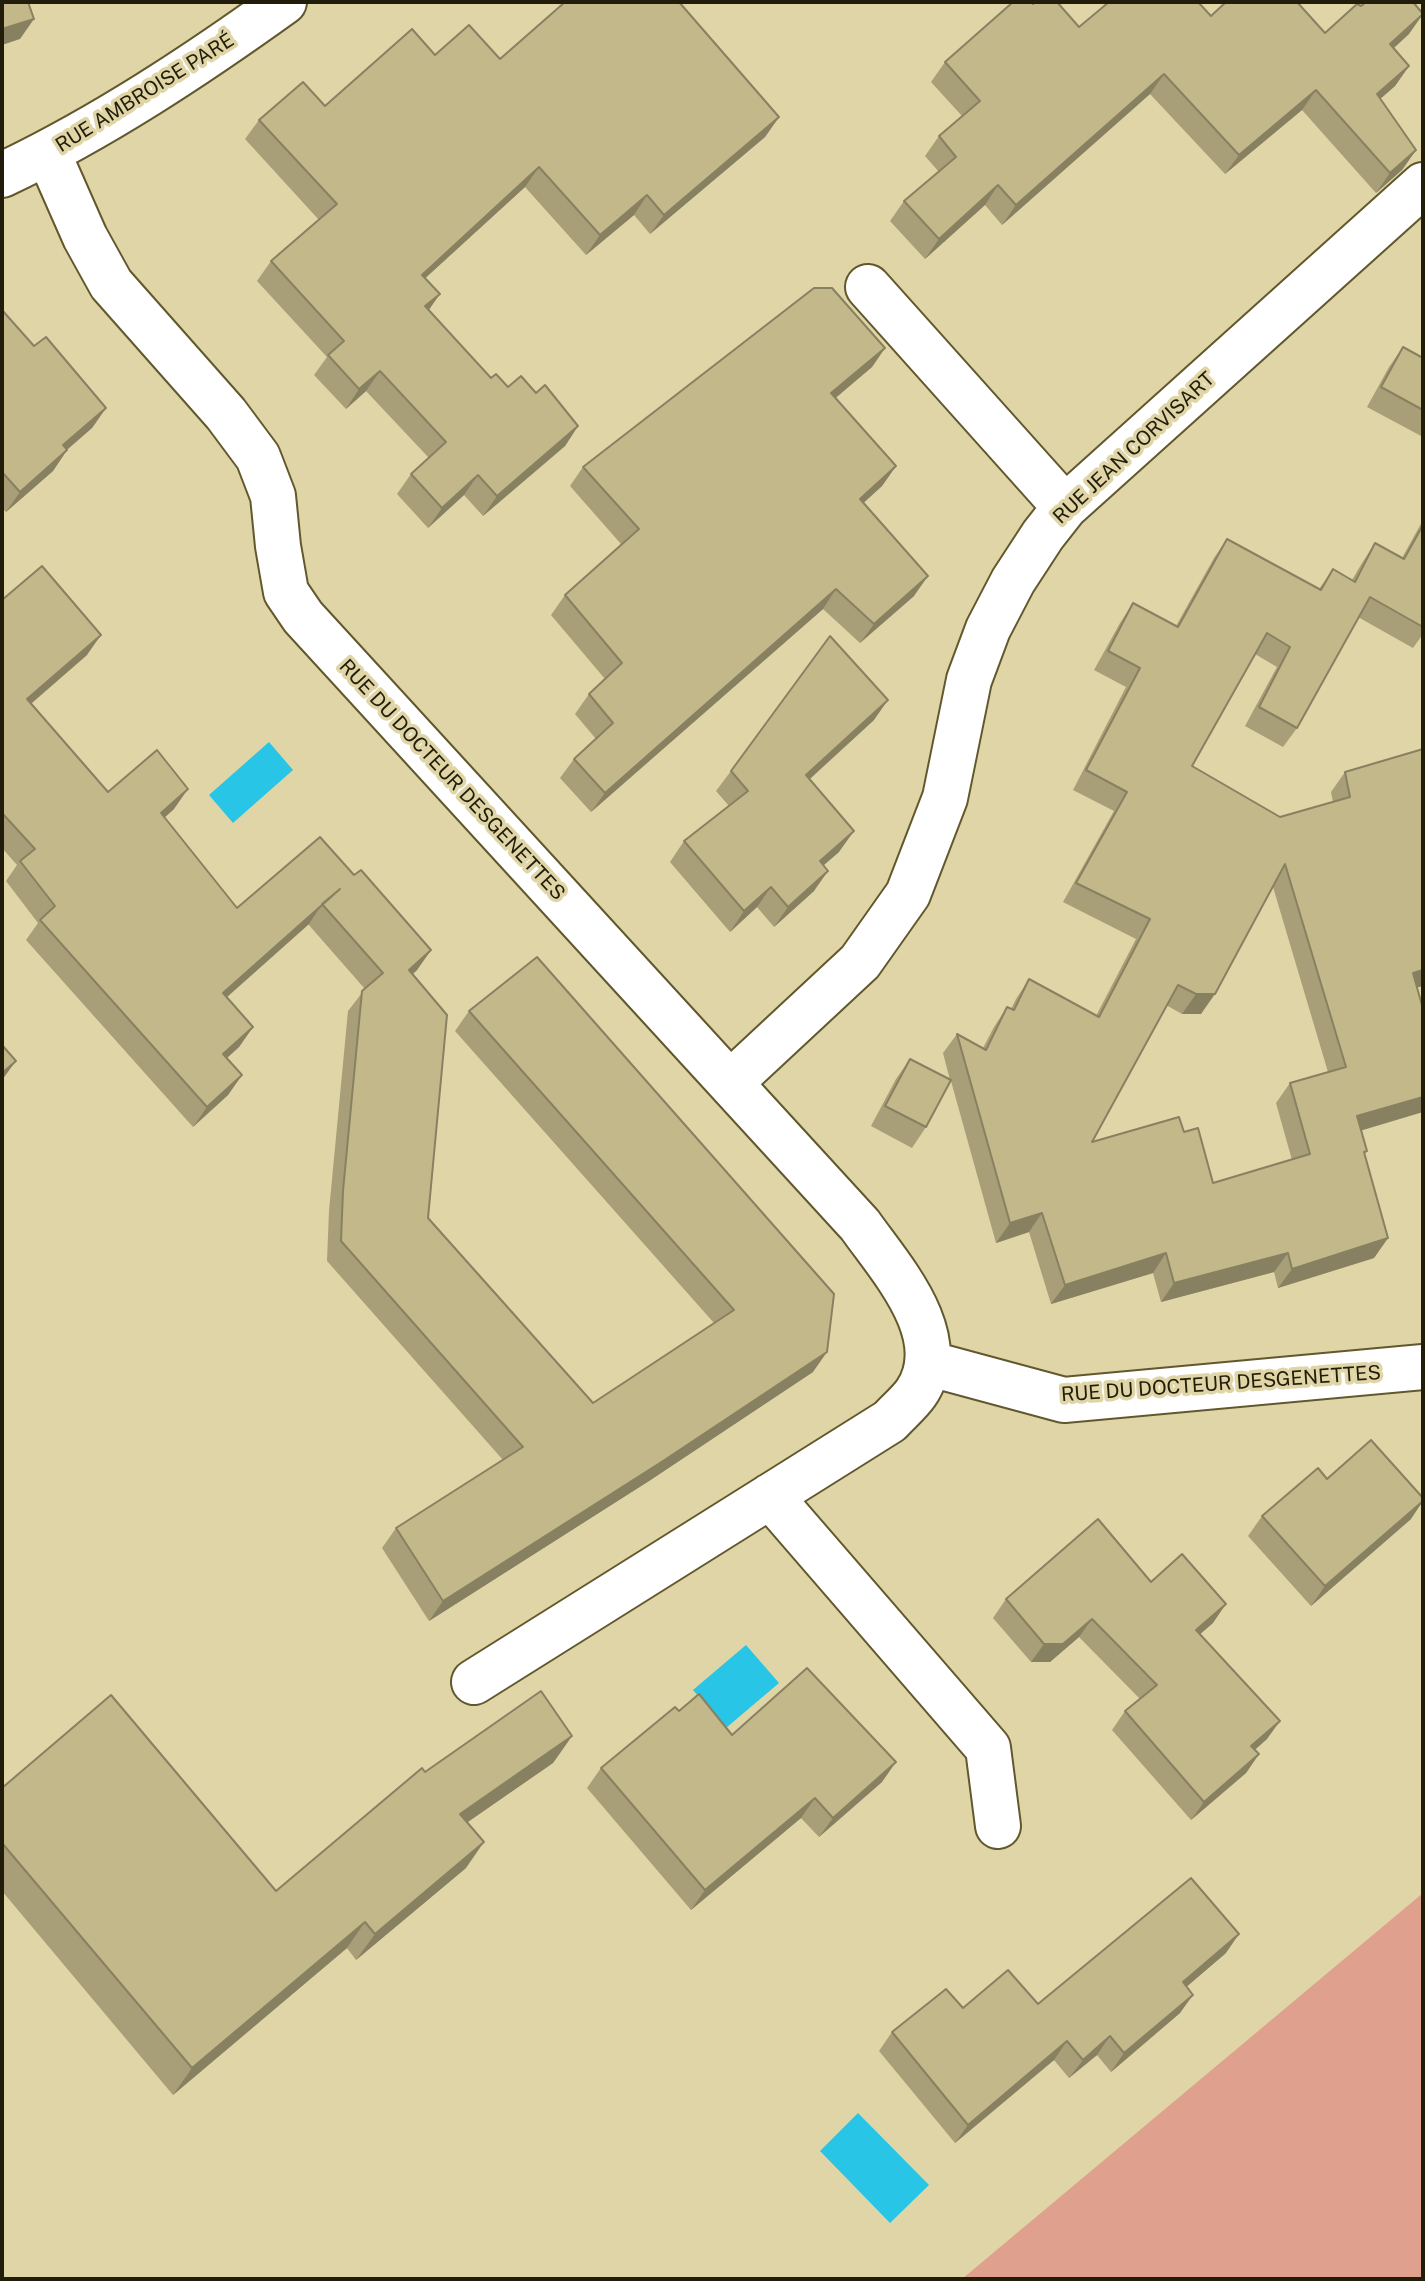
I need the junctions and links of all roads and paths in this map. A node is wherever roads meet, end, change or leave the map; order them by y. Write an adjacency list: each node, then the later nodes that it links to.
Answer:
1 (284, 2): 2 (street, RUE AMBROISE PARÉ)
2 (48, 153): 3 (street, RUE AMBROISE PARÉ); 7 (street, RUE DU DOCTEUR DESGENETTES)
3 (2, 175)
4 (1423, 185): 6 (street, RUE JEAN CORVISART)
5 (868, 287): 6 (street)
6 (1065, 507): 7 (street, RUE JEAN CORVISART)
7 (730, 1083): 8 (street, RUE DU DOCTEUR DESGENETTES)
8 (927, 1363): 9 (street, RUE DU DOCTEUR DESGENETTES); 10 (street)
9 (1423, 1367)
10 (770, 1496): 11 (street); 12 (street)
11 (474, 1682)
12 (998, 1826)

